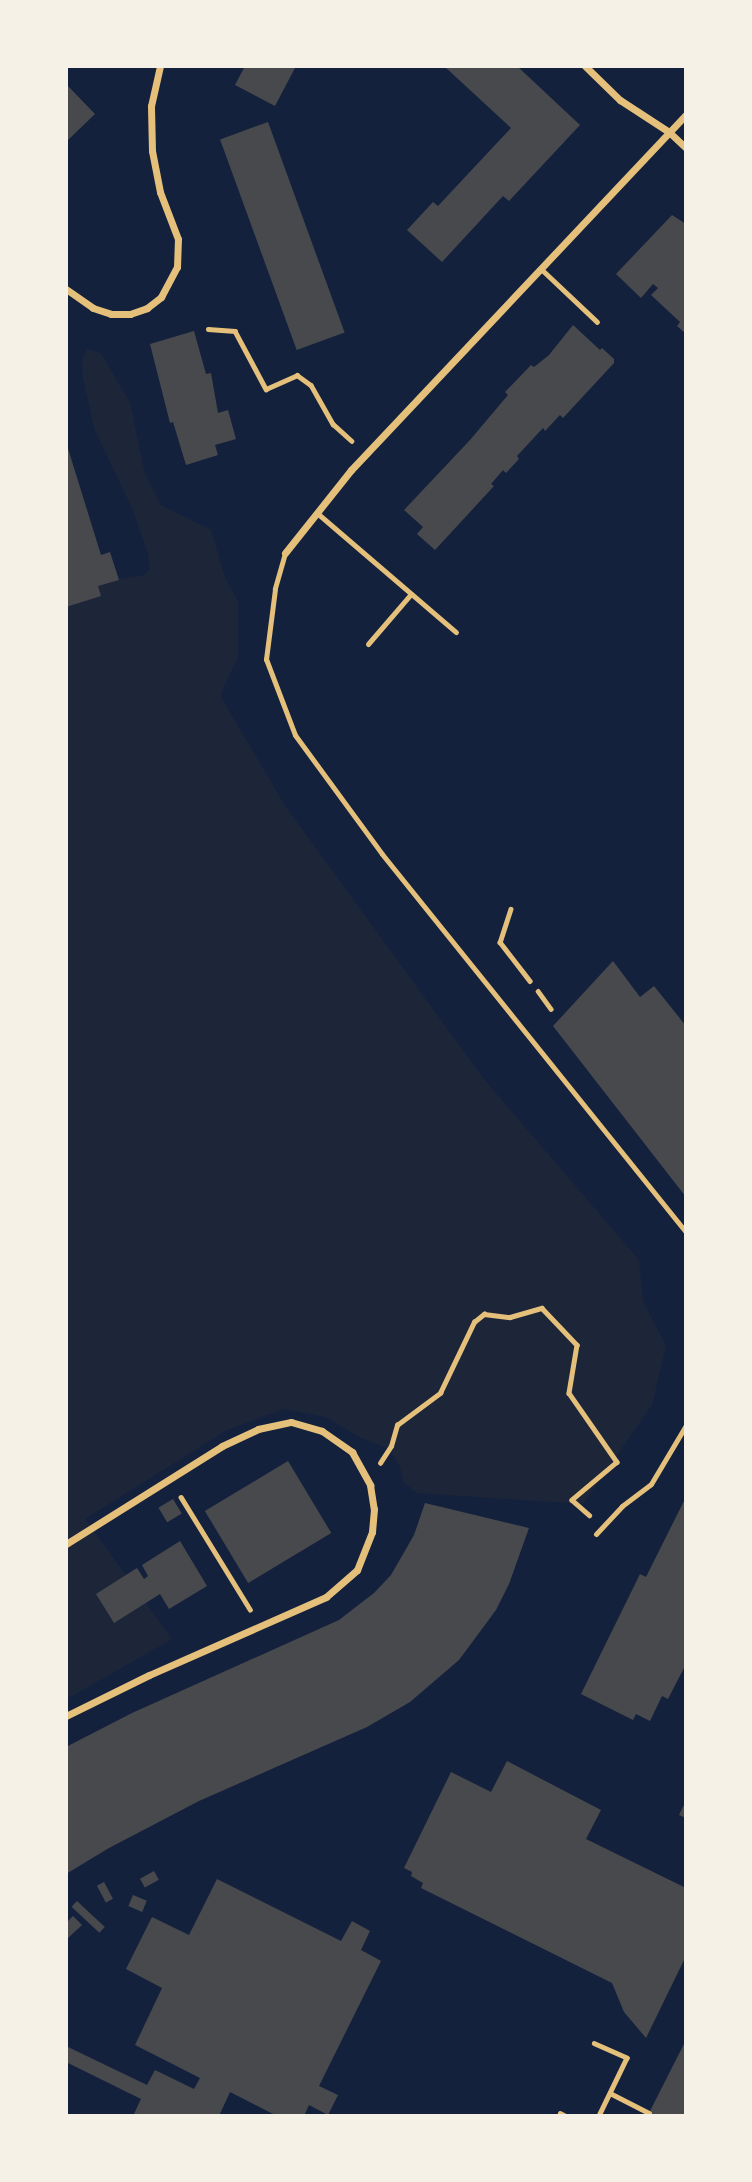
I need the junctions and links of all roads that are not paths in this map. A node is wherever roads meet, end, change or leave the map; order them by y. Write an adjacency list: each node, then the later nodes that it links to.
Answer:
1 (160, 66): 7 (street)
2 (584, 66): 4 (street)
3 (685, 114): 4 (street)
4 (668, 132): 5 (street); 6 (street)
5 (685, 148)
6 (541, 269): 8 (lane); 9 (street)
7 (66, 289)
8 (597, 322)
9 (317, 513): 10 (street); 11 (lane)
10 (285, 553): 14 (lane)
11 (411, 594): 12 (lane); 13 (lane)
12 (456, 632)
13 (368, 644)
14 (685, 1232)
15 (685, 1425): 16 (lane)
16 (596, 1534)
17 (66, 1544): 18 (street)
18 (66, 1716)

